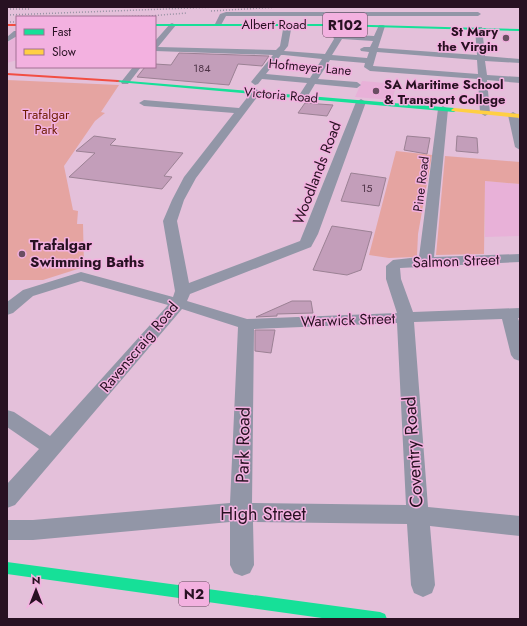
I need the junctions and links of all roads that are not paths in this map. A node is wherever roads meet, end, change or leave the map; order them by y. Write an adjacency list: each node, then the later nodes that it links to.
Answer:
1 (325, 14): 2 (street); 4 (street); 6 (street)
2 (392, 14): 3 (street); 11 (street)
3 (482, 20): 11 (main road, Albert Road / R102); 12 (main road, Albert Road / R102); 23 (street)
4 (219, 24): 5 (main road, Albert Road / R102); 8 (main road, R102)
5 (288, 24): 6 (main road, Albert Road / R102); 21 (street)
6 (329, 24): 9 (main road, Albert Road / R102)
7 (156, 25): 8 (main road, R102)
8 (172, 25): 17 (street)
9 (339, 25): 10 (main road, Albert Road / R102); 14 (street)
10 (381, 26): 11 (main road, Albert Road / R102); 15 (street)
11 (400, 26)
12 (520, 30)
13 (16, 34): 16 (street)
14 (337, 36): 15 (street); 22 (street)
15 (378, 38): 20 (street)
16 (7, 40)
17 (156, 45)
18 (353, 48): 20 (street)
19 (156, 49): 21 (street)
20 (374, 50): 23 (street); 25 (street)
21 (280, 53): 22 (street); 28 (street, Ravenscraig Road)
22 (327, 57): 25 (street); 31 (street)
23 (481, 58): 24 (street); 29 (street)
24 (520, 61)
25 (370, 64): 29 (street)
26 (136, 68): 32 (street)
27 (7, 76): 32 (main road, Victoria Road)
28 (260, 76): 31 (street, Hofmeyer Lane); 34 (street, Ravenscraig Road)
29 (482, 77): 30 (street); 40 (street)
30 (520, 80)
31 (312, 81): 33 (street, Hofmeyer Lane); 35 (street)
32 (125, 82): 34 (main road, Victoria Road)
33 (357, 85)
34 (251, 92): 35 (main road, Victoria Road); 39 (street, Ravenscraig Road)
35 (302, 97): 36 (main road, Victoria Road)
36 (361, 102): 38 (main road, Victoria Road); 46 (street, Woodlands Road)
37 (144, 103): 39 (street)
38 (443, 109): 40 (main road, Victoria Road); 44 (street, Pine Road)
39 (241, 112): 46 (street, Ravenscraig Road)
40 (485, 113): 41 (main road, Victoria Road)
41 (516, 116): 42 (street)
42 (520, 147)
43 (520, 258): 44 (street, Salmon Street)
44 (426, 261): 45 (street, Salmon Street)
45 (393, 266): 49 (street, Coventry Road)
46 (181, 297): 47 (street, Warwick Street); 50 (street, Warwick Street); 53 (street, Ravenscraig Road)
47 (7, 310)
48 (514, 313): 49 (street, Warwick Street); 51 (street)
49 (405, 318): 50 (street, Warwick Street); 56 (street, Coventry Road)
50 (246, 324): 55 (street, Park Road)
51 (520, 355)
52 (7, 417): 53 (street)
53 (52, 448): 54 (street, Ravenscraig Road)
54 (7, 499)
55 (241, 512): 56 (street, High Street); 58 (street, High Street); 59 (street, Park Road)
56 (417, 515): 57 (street, High Street); 61 (street, Coventry Road)
57 (520, 526)
58 (7, 530)
59 (242, 565)
60 (7, 568): 62 (main road, N2)
61 (424, 585)
62 (380, 619)

